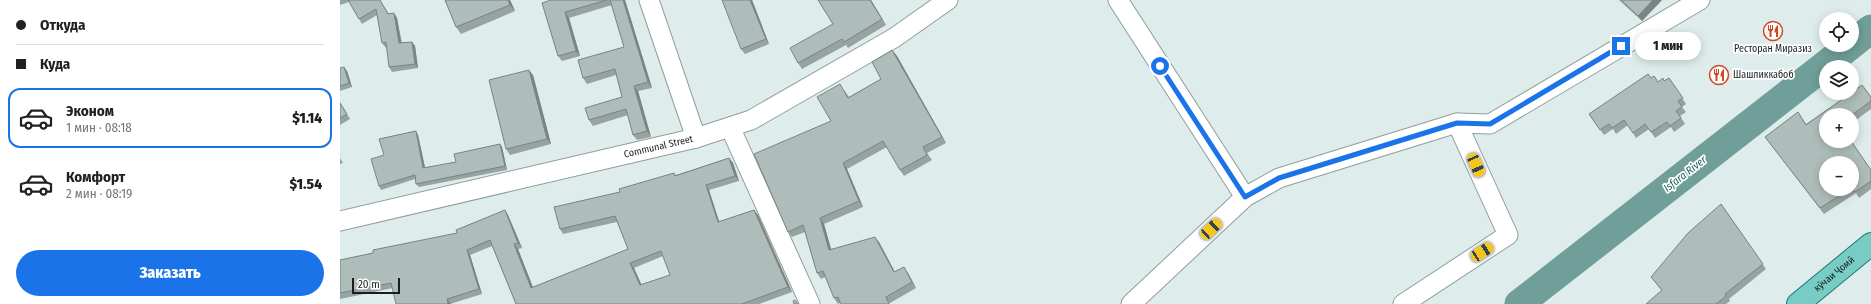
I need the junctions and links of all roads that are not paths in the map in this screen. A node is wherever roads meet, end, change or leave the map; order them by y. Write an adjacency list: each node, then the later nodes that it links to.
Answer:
1 (649, 0): 7 (street)
2 (948, 0): 6 (street, Communal Street)
3 (1118, 0): 8 (street)
4 (1700, 0): 5 (street)
5 (1457, 123): 8 (street); 13 (street)
6 (730, 127): 7 (street, Communal Street); 11 (street)
7 (696, 138): 9 (street, Communal Street)
8 (1245, 197): 12 (street)
9 (341, 218)
10 (1871, 244): 14 (main road, кӯчаи Ҷомӣ)
11 (810, 304)
12 (1131, 304)
13 (1403, 304)
14 (1798, 304)

